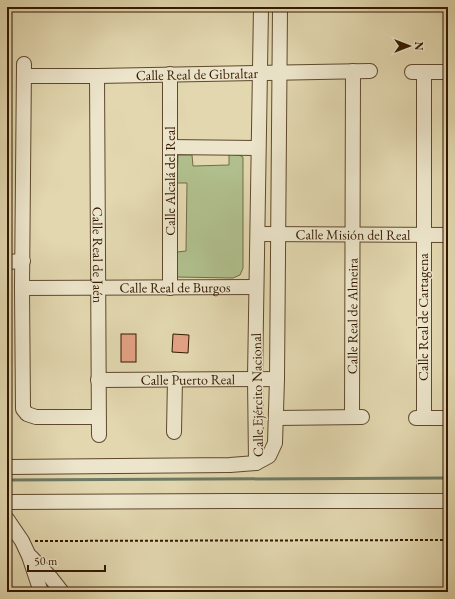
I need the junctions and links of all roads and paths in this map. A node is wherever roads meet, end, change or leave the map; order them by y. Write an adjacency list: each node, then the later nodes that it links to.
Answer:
1 (261, 7): 5 (street, Calle Ejército Nacional)
2 (280, 7): 6 (street, Calle Ejército Nacional)
3 (353, 71): 4 (street, Calle Real de Gibraltar); 6 (street, Calle Real de Gibraltar); 14 (street, Calle Real de Almeira)
4 (370, 71)
5 (259, 72): 6 (street, Calle Real de Gibraltar); 8 (street, Calle Real de Gibraltar); 11 (street, Calle Ejército Nacional)
6 (280, 72): 13 (street, Calle Ejército Nacional)
7 (448, 72): 15 (street, Calle Real de Cartagena)
8 (170, 74): 9 (street, Calle Real de Gibraltar); 10 (street, Calle Alcalá del Real)
9 (97, 76): 17 (street, Calle Real de Gibraltar); 22 (street, Calle Real de Jaén)
10 (170, 147): 11 (street); 21 (street, Calle Alcalá del Real)
11 (258, 148): 12 (street, Calle Ejército Nacional)
12 (258, 234): 13 (street, Calle Misión del Real); 19 (street, Calle Ejército Nacional)
13 (278, 234): 14 (street, Calle Misión del Real); 25 (street, Calle Ejército Nacional)
14 (353, 234): 15 (street, Calle Misión del Real); 28 (street, Calle Real de Almeira)
15 (423, 235): 16 (street, Calle Misión del Real); 29 (street, Calle Real de Cartagena)
16 (448, 235)
17 (23, 261): 18 (street); 20 (street)
18 (7, 262)
19 (256, 287): 21 (street, Calle Real de Burgos); 23 (street, Calle Ejército Nacional)
20 (22, 288): 22 (street, Calle Real de Burgos); 27 (street)
21 (170, 288): 22 (street, Calle Real de Burgos)
22 (98, 289): 26 (street, Calle Real de Jaén)
23 (255, 378): 24 (street, Calle Puerto Real); 25 (street, Calle Puerto Real); 32 (street, Calle Ejército Nacional)
24 (174, 379): 26 (street, Calle Puerto Real); 30 (street)
25 (277, 379): 28 (street, Calle Ejército Nacional)
26 (98, 380): 27 (street, Calle Real de Jaén)
27 (98, 417): 31 (street, Calle Real de Jaén)
28 (276, 418): 32 (street, Calle Ejército Nacional)
29 (448, 418)
30 (174, 432)
31 (99, 435)
32 (256, 463): 33 (street)
33 (7, 467)
34 (448, 501): 35 (street)
35 (7, 502)
36 (7, 519): 37 (street)
37 (15, 538): 38 (path); 39 (street)
38 (448, 540)
39 (29, 556): 40 (street); 41 (street)
40 (42, 592)
41 (61, 592)

